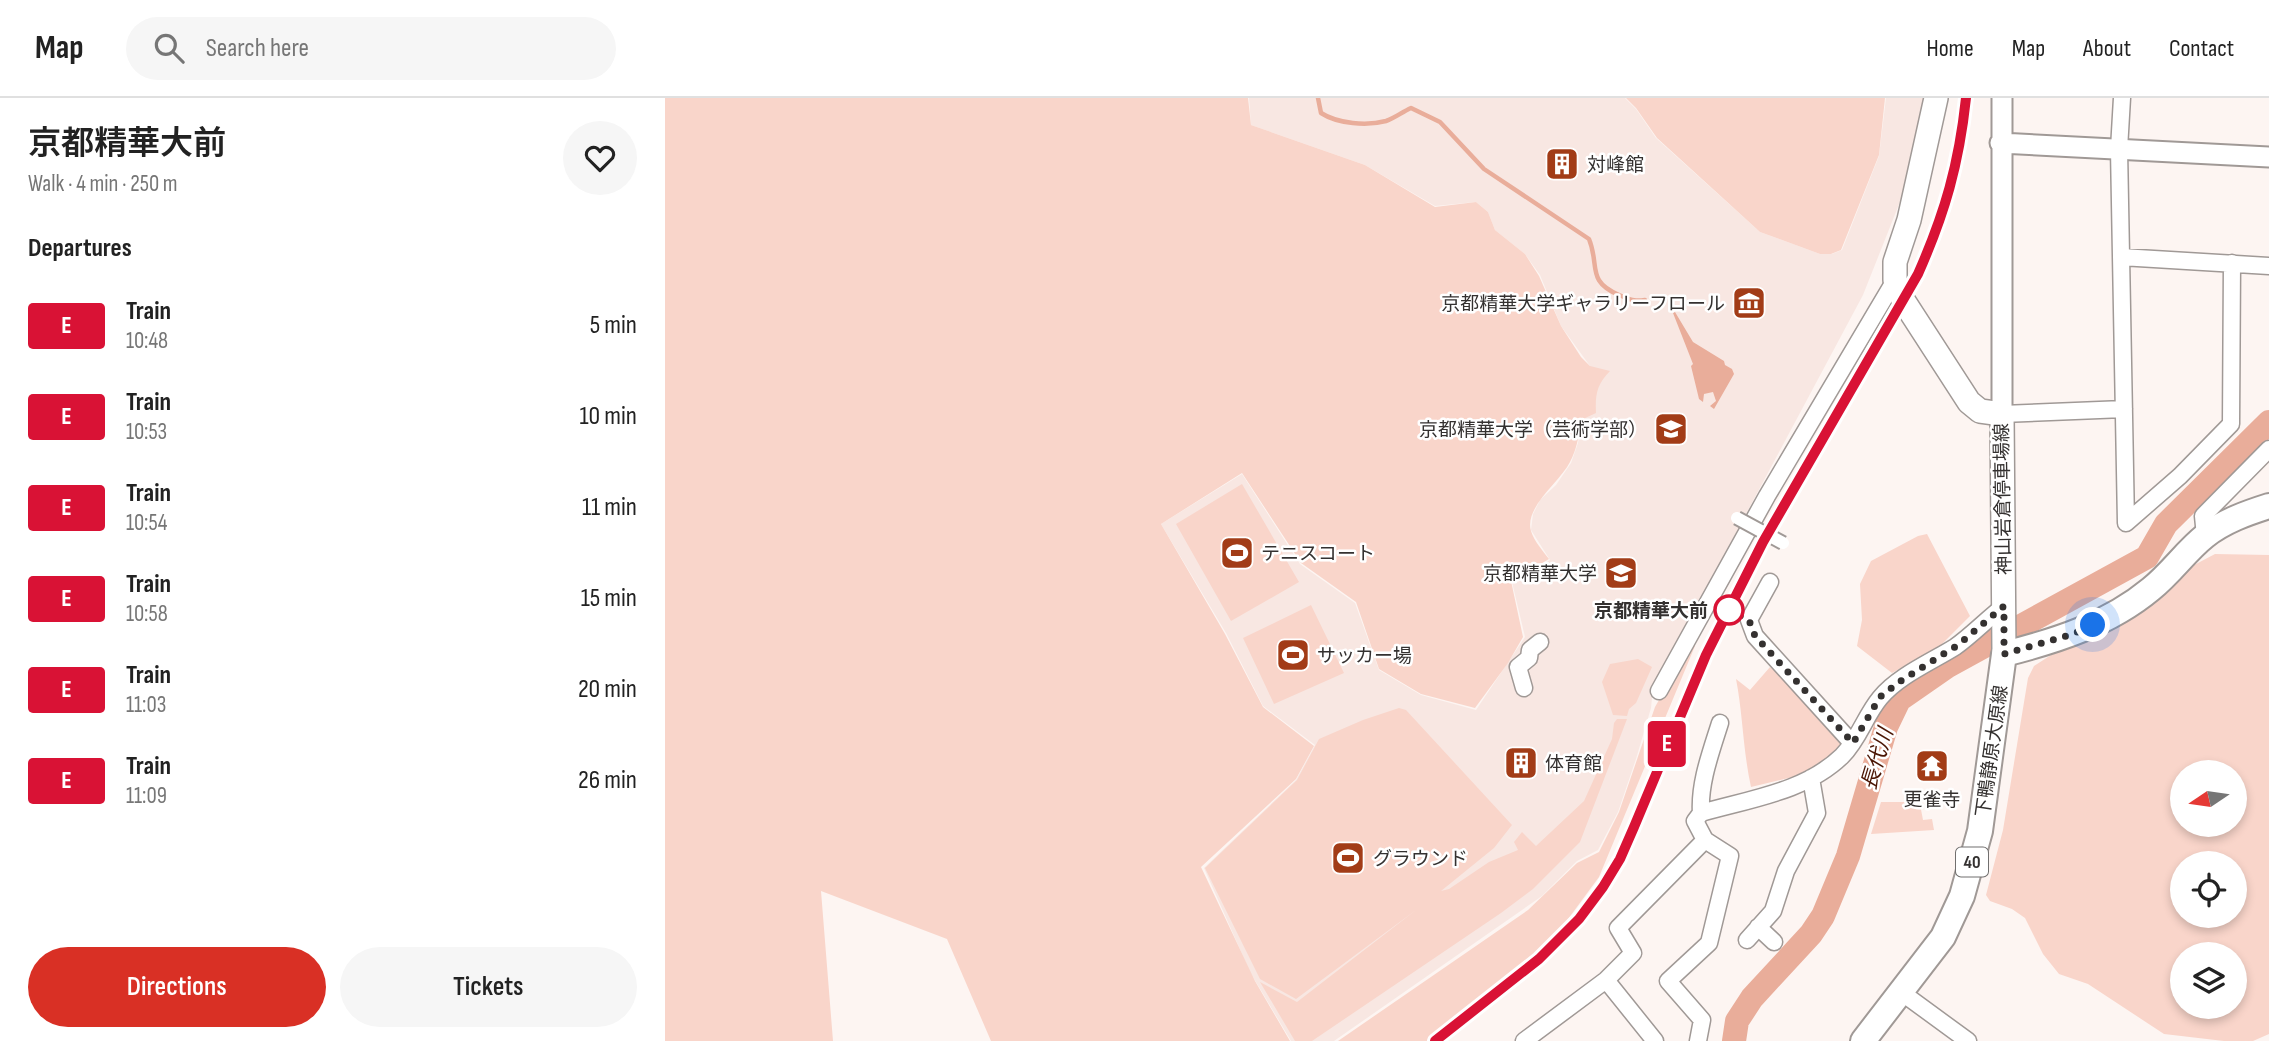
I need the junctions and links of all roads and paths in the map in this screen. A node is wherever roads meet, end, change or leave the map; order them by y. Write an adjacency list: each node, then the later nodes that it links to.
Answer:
1 (1936, 98): 10 (main road)
2 (2002, 98): 4 (street)
3 (2122, 98): 5 (street)
4 (2000, 143): 5 (street); 12 (street)
5 (2119, 149): 6 (street); 7 (street)
6 (2269, 157)
7 (2121, 257): 8 (street); 11 (street)
8 (2232, 263): 9 (street); 11 (street)
9 (2269, 266)
10 (1895, 280): 12 (main road, 神山岩倉停車場線); 23 (street)
11 (2124, 410): 12 (street)
12 (2002, 414): 19 (main road, 神山岩倉停車場線)
13 (2269, 449): 16 (street)
14 (2269, 506): 16 (main road)
15 (1737, 518): 17 (street, bridge)
16 (2205, 536): 21 (main road)
17 (1783, 543)
18 (1770, 582): 25 (street)
19 (2004, 610): 21 (main road, 神山岩倉停車場線); 25 (street)
20 (1540, 642): 22 (street)
21 (2004, 650): 33 (main road, 下鴨静原大原線 / 40)
22 (1524, 688)
23 (1659, 691)
24 (1720, 723): 27 (street)
25 (1853, 743): 26 (street)
26 (1811, 778): 27 (street); 29 (street)
27 (1701, 813): 28 (street)
28 (1705, 840): 32 (street); 36 (street)
29 (1758, 927): 30 (street); 31 (street)
30 (1747, 940)
31 (1774, 942)
32 (1606, 980): 34 (street); 35 (street)
33 (1901, 992): 37 (main road, 下鴨静原大原線 / 40); 38 (street)
34 (1524, 1041)
35 (1655, 1041)
36 (1698, 1041)
37 (1863, 1041)
38 (1968, 1041)

